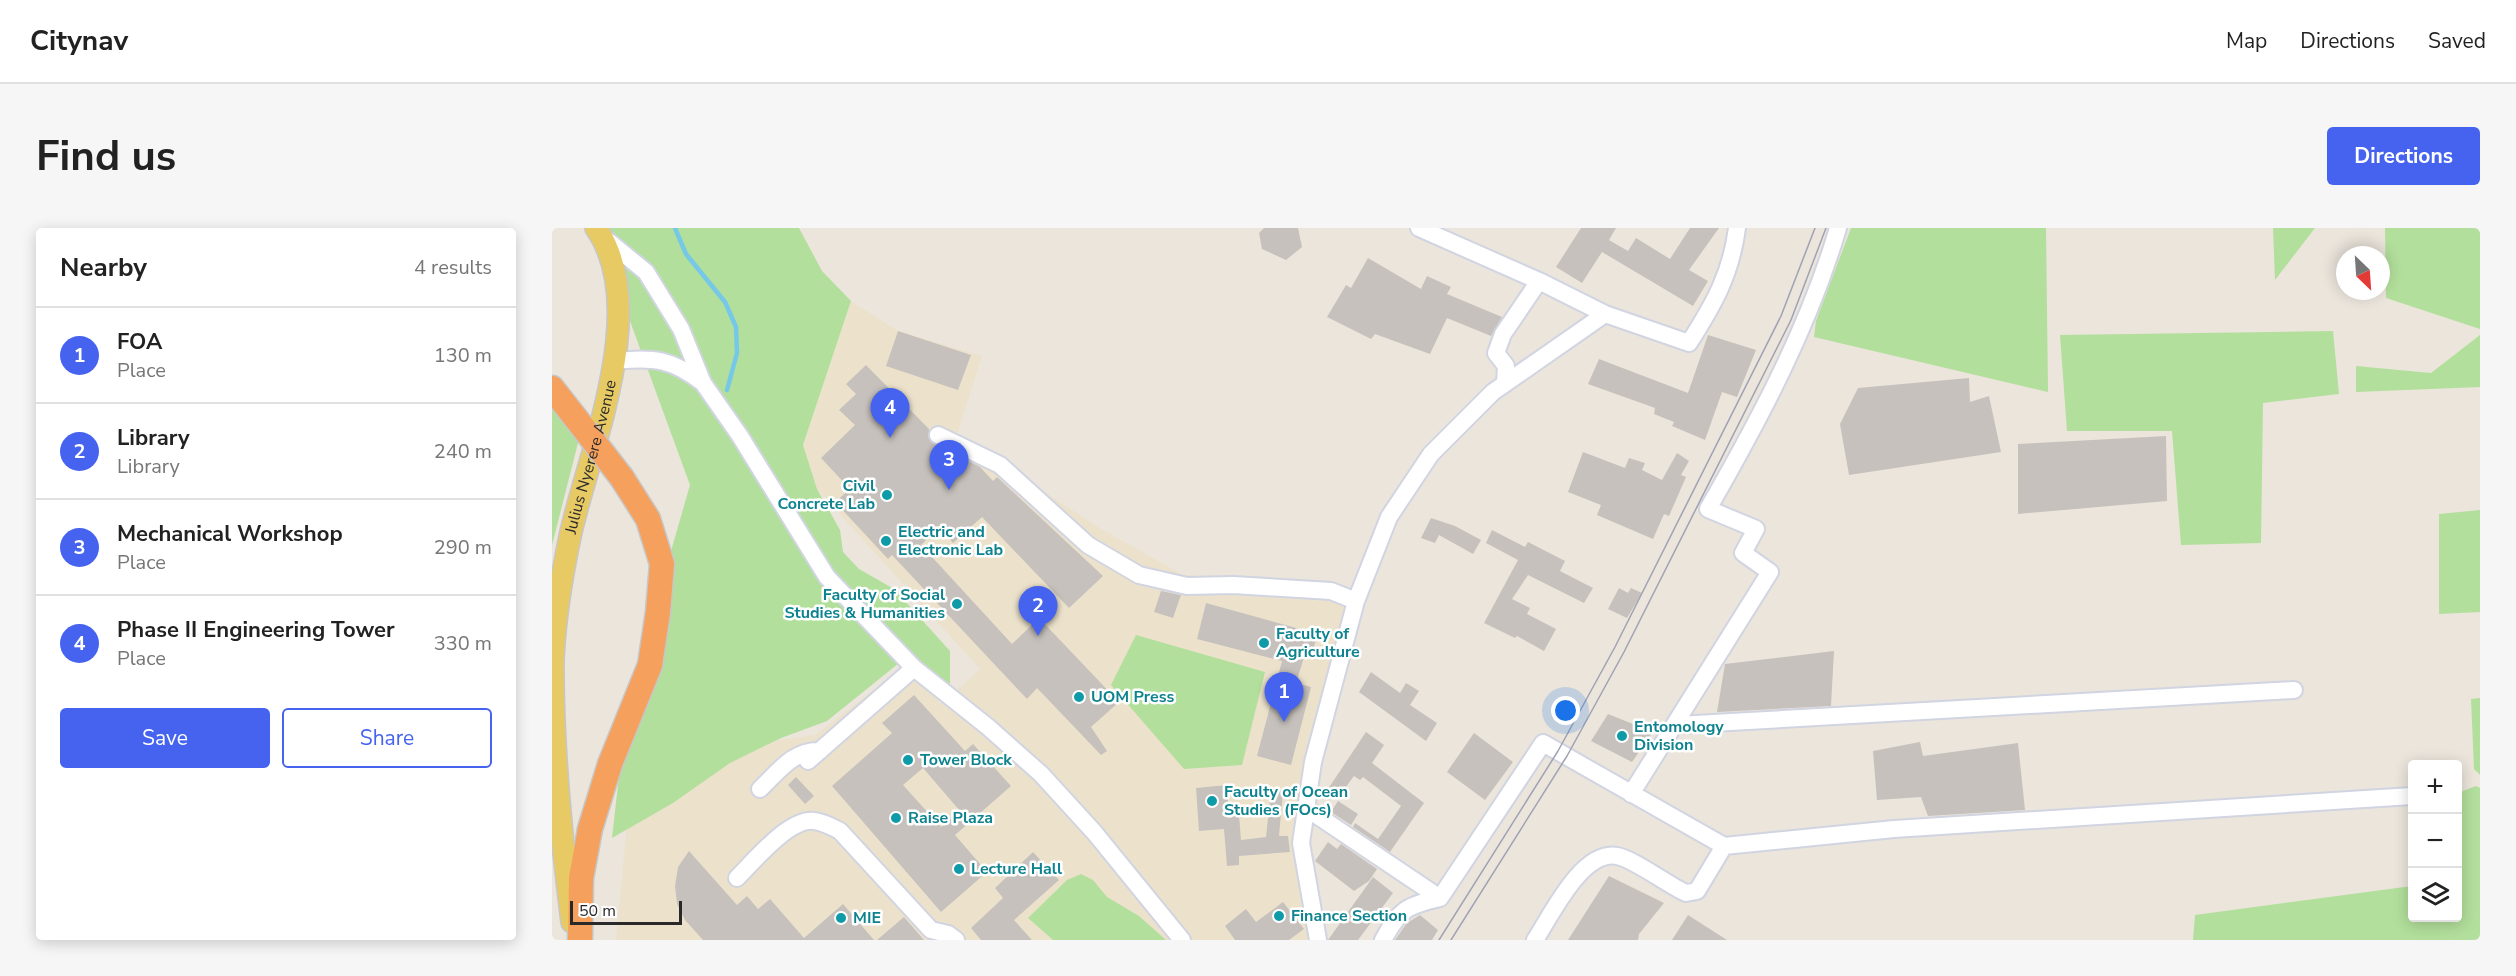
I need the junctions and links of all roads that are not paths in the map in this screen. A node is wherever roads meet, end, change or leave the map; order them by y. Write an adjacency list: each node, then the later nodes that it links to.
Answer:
1 (1419, 228): 5 (street)
2 (1737, 228): 6 (street)
3 (1838, 228): 15 (street)
4 (598, 232): 7 (main road, Julius Nyerere Avenue); 8 (street)
5 (1539, 281): 6 (street); 9 (street)
6 (1605, 314): 9 (street)
7 (616, 361): 8 (street); 23 (main road, Julius Nyerere Avenue)
8 (704, 383): 13 (street)
9 (1505, 383): 12 (street)
10 (552, 388): 24 (highway, bridge)
11 (938, 435): 12 (street)
12 (1356, 601): 19 (street)
13 (914, 668): 16 (street); 26 (street)
14 (2294, 690): 15 (street)
15 (1677, 725): 17 (street)
16 (765, 784)
17 (1631, 794): 20 (street); 22 (street)
18 (2408, 796): 20 (street)
19 (1306, 808): 22 (street); 27 (street)
20 (1724, 846): 29 (street)
21 (736, 878): 25 (street)
22 (1440, 898): 28 (street)
23 (575, 940)
24 (580, 940)
25 (956, 940)
26 (1182, 940)
27 (1318, 940)
28 (1383, 940)
29 (1535, 940)

